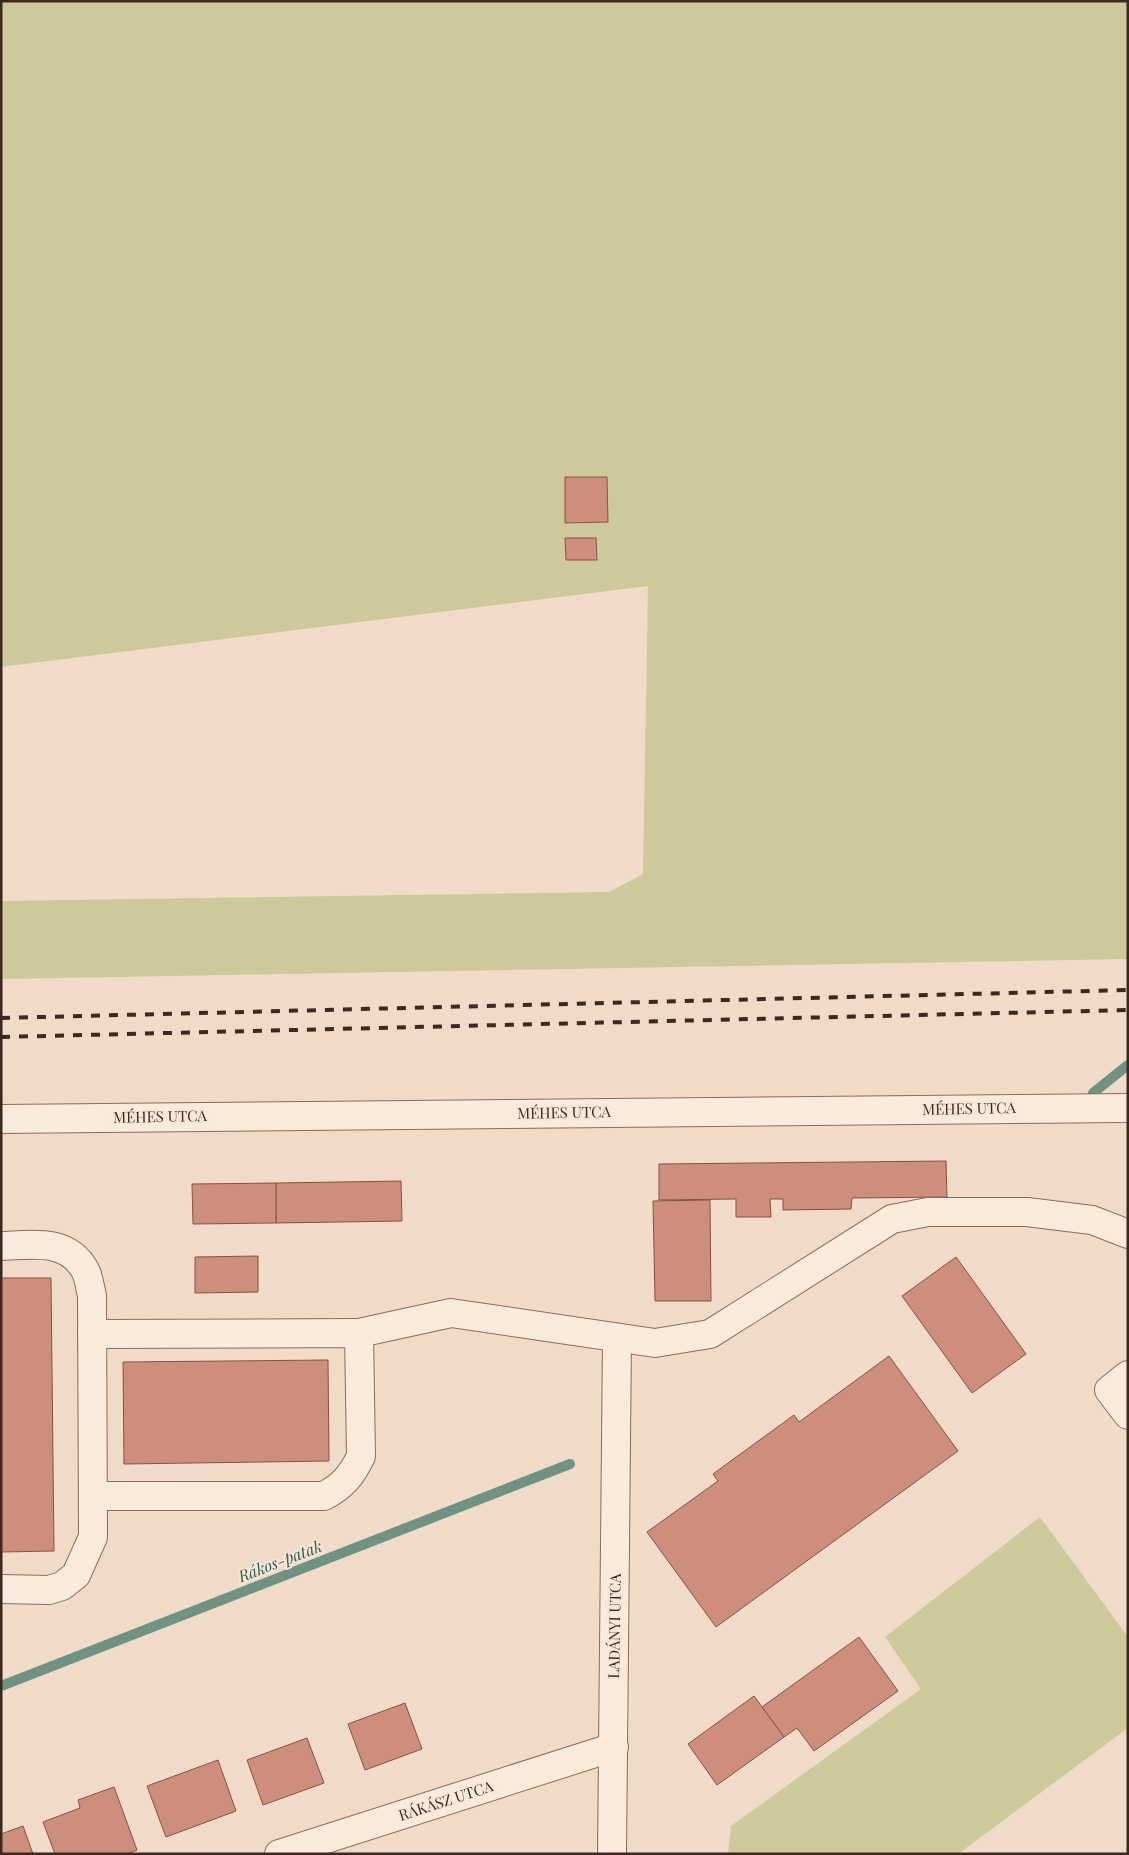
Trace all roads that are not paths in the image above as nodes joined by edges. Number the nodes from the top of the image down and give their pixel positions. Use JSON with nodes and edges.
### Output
{"nodes":[{"id":1,"x":1128,"y":1108,"type":"edge"},
{"id":2,"x":1,"y":1119,"type":"edge"},
{"id":3,"x":1128,"y":1234,"type":"edge"},
{"id":4,"x":1,"y":1246,"type":"edge"},
{"id":5,"x":359,"y":1333,"type":"junction"},
{"id":6,"x":92,"y":1334,"type":"junction"},
{"id":7,"x":617,"y":1338,"type":"junction"},
{"id":8,"x":1128,"y":1375,"type":"edge"},
{"id":9,"x":1128,"y":1416,"type":"edge"},
{"id":10,"x":93,"y":1496,"type":"junction"},
{"id":11,"x":1,"y":1589,"type":"edge"},
{"id":12,"x":614,"y":1748,"type":"junction"},
{"id":13,"x":279,"y":1854,"type":"edge"},
{"id":14,"x":612,"y":1854,"type":"edge"}],
"edges":[{"from":1,"to":2,"type":"street","name":"MÉHES UTCA"},
{"from":3,"to":7,"type":"street"},
{"from":4,"to":6,"type":"street"},
{"from":5,"to":6,"type":"street"},
{"from":5,"to":7,"type":"street"},
{"from":5,"to":10,"type":"street"},
{"from":6,"to":10,"type":"street"},
{"from":7,"to":12,"type":"street","name":"LADÁNYI UTCA"},
{"from":8,"to":9,"type":"street"},
{"from":10,"to":11,"type":"street"},
{"from":12,"to":13,"type":"street","name":"RÁKÁSZ UTCA"},
{"from":12,"to":14,"type":"street","name":"LADÁNYI UTCA"}]}
